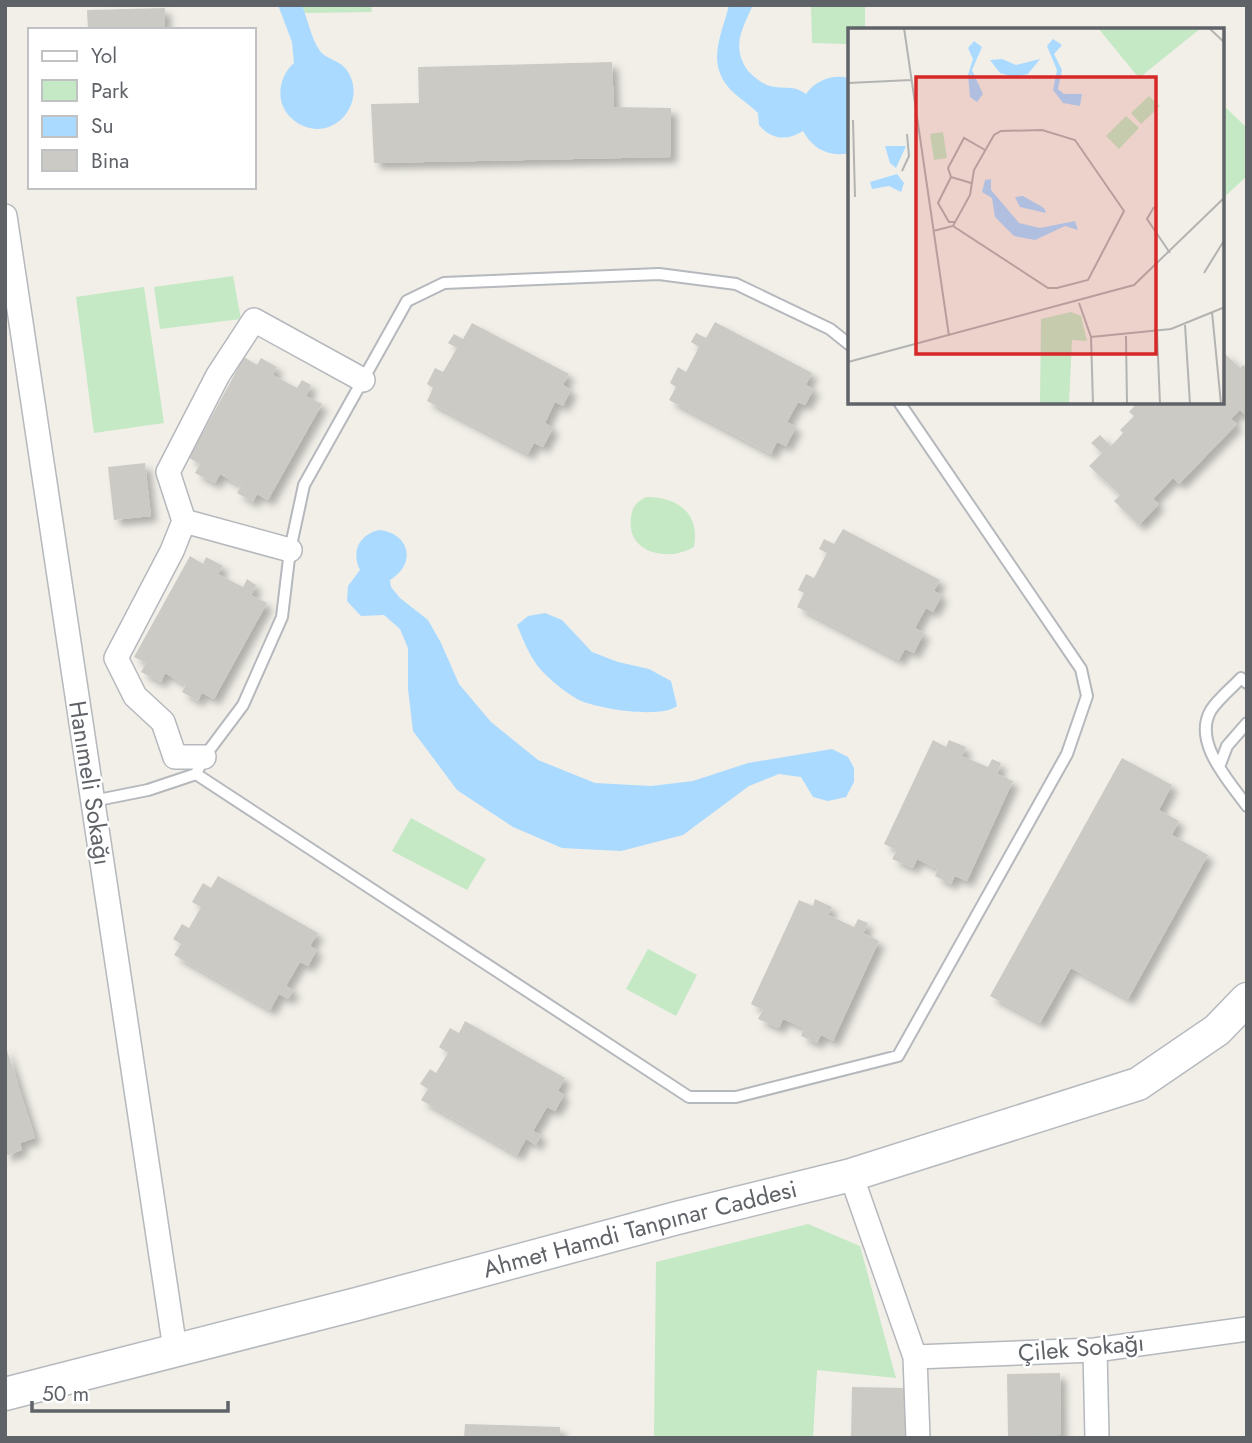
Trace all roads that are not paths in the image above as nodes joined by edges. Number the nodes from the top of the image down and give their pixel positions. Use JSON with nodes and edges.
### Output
{"nodes":[{"id":1,"x":5,"y":216,"type":"edge"},
{"id":2,"x":848,"y":344,"type":"edge"},
{"id":3,"x":363,"y":380,"type":"junction"},
{"id":4,"x":900,"y":404,"type":"edge"},
{"id":5,"x":184,"y":521,"type":"junction"},
{"id":6,"x":290,"y":550,"type":"junction"},
{"id":7,"x":1247,"y":683,"type":"edge"},
{"id":8,"x":1247,"y":723,"type":"edge"},
{"id":9,"x":200,"y":766,"type":"junction"},
{"id":10,"x":1219,"y":766,"type":"junction"},
{"id":11,"x":93,"y":801,"type":"junction"},
{"id":12,"x":1247,"y":806,"type":"edge"},
{"id":13,"x":1247,"y":999,"type":"edge"},
{"id":14,"x":851,"y":1175,"type":"junction"},
{"id":15,"x":1247,"y":1329,"type":"edge"},
{"id":16,"x":175,"y":1349,"type":"junction"},
{"id":17,"x":1095,"y":1350,"type":"junction"},
{"id":18,"x":915,"y":1357,"type":"junction"},
{"id":19,"x":5,"y":1394,"type":"edge"},
{"id":20,"x":918,"y":1438,"type":"edge"},
{"id":21,"x":1097,"y":1438,"type":"edge"}],
"edges":[{"from":1,"to":11,"type":"street","name":"Hanımeli Sokağı"},
{"from":2,"to":3,"type":"lane"},
{"from":3,"to":5,"type":"street"},
{"from":3,"to":6,"type":"lane"},
{"from":4,"to":9,"type":"lane"},
{"from":5,"to":6,"type":"street"},
{"from":5,"to":9,"type":"street"},
{"from":6,"to":9,"type":"lane"},
{"from":7,"to":10,"type":"lane"},
{"from":8,"to":10,"type":"lane"},
{"from":9,"to":11,"type":"lane"},
{"from":10,"to":12,"type":"lane"},
{"from":11,"to":16,"type":"street","name":"Hanımeli Sokağı"},
{"from":13,"to":14,"type":"street","name":"Ahmet Hamdi Tanpınar Caddesi"},
{"from":14,"to":16,"type":"street","name":"Ahmet Hamdi Tanpınar Caddesi"},
{"from":14,"to":18,"type":"street"},
{"from":15,"to":17,"type":"street","name":"Çilek Sokağı"},
{"from":16,"to":19,"type":"street","name":"Ahmet Hamdi Tanpınar Caddesi"},
{"from":17,"to":18,"type":"street","name":"Çilek Sokağı"},
{"from":17,"to":21,"type":"street"},
{"from":18,"to":20,"type":"street"}]}
